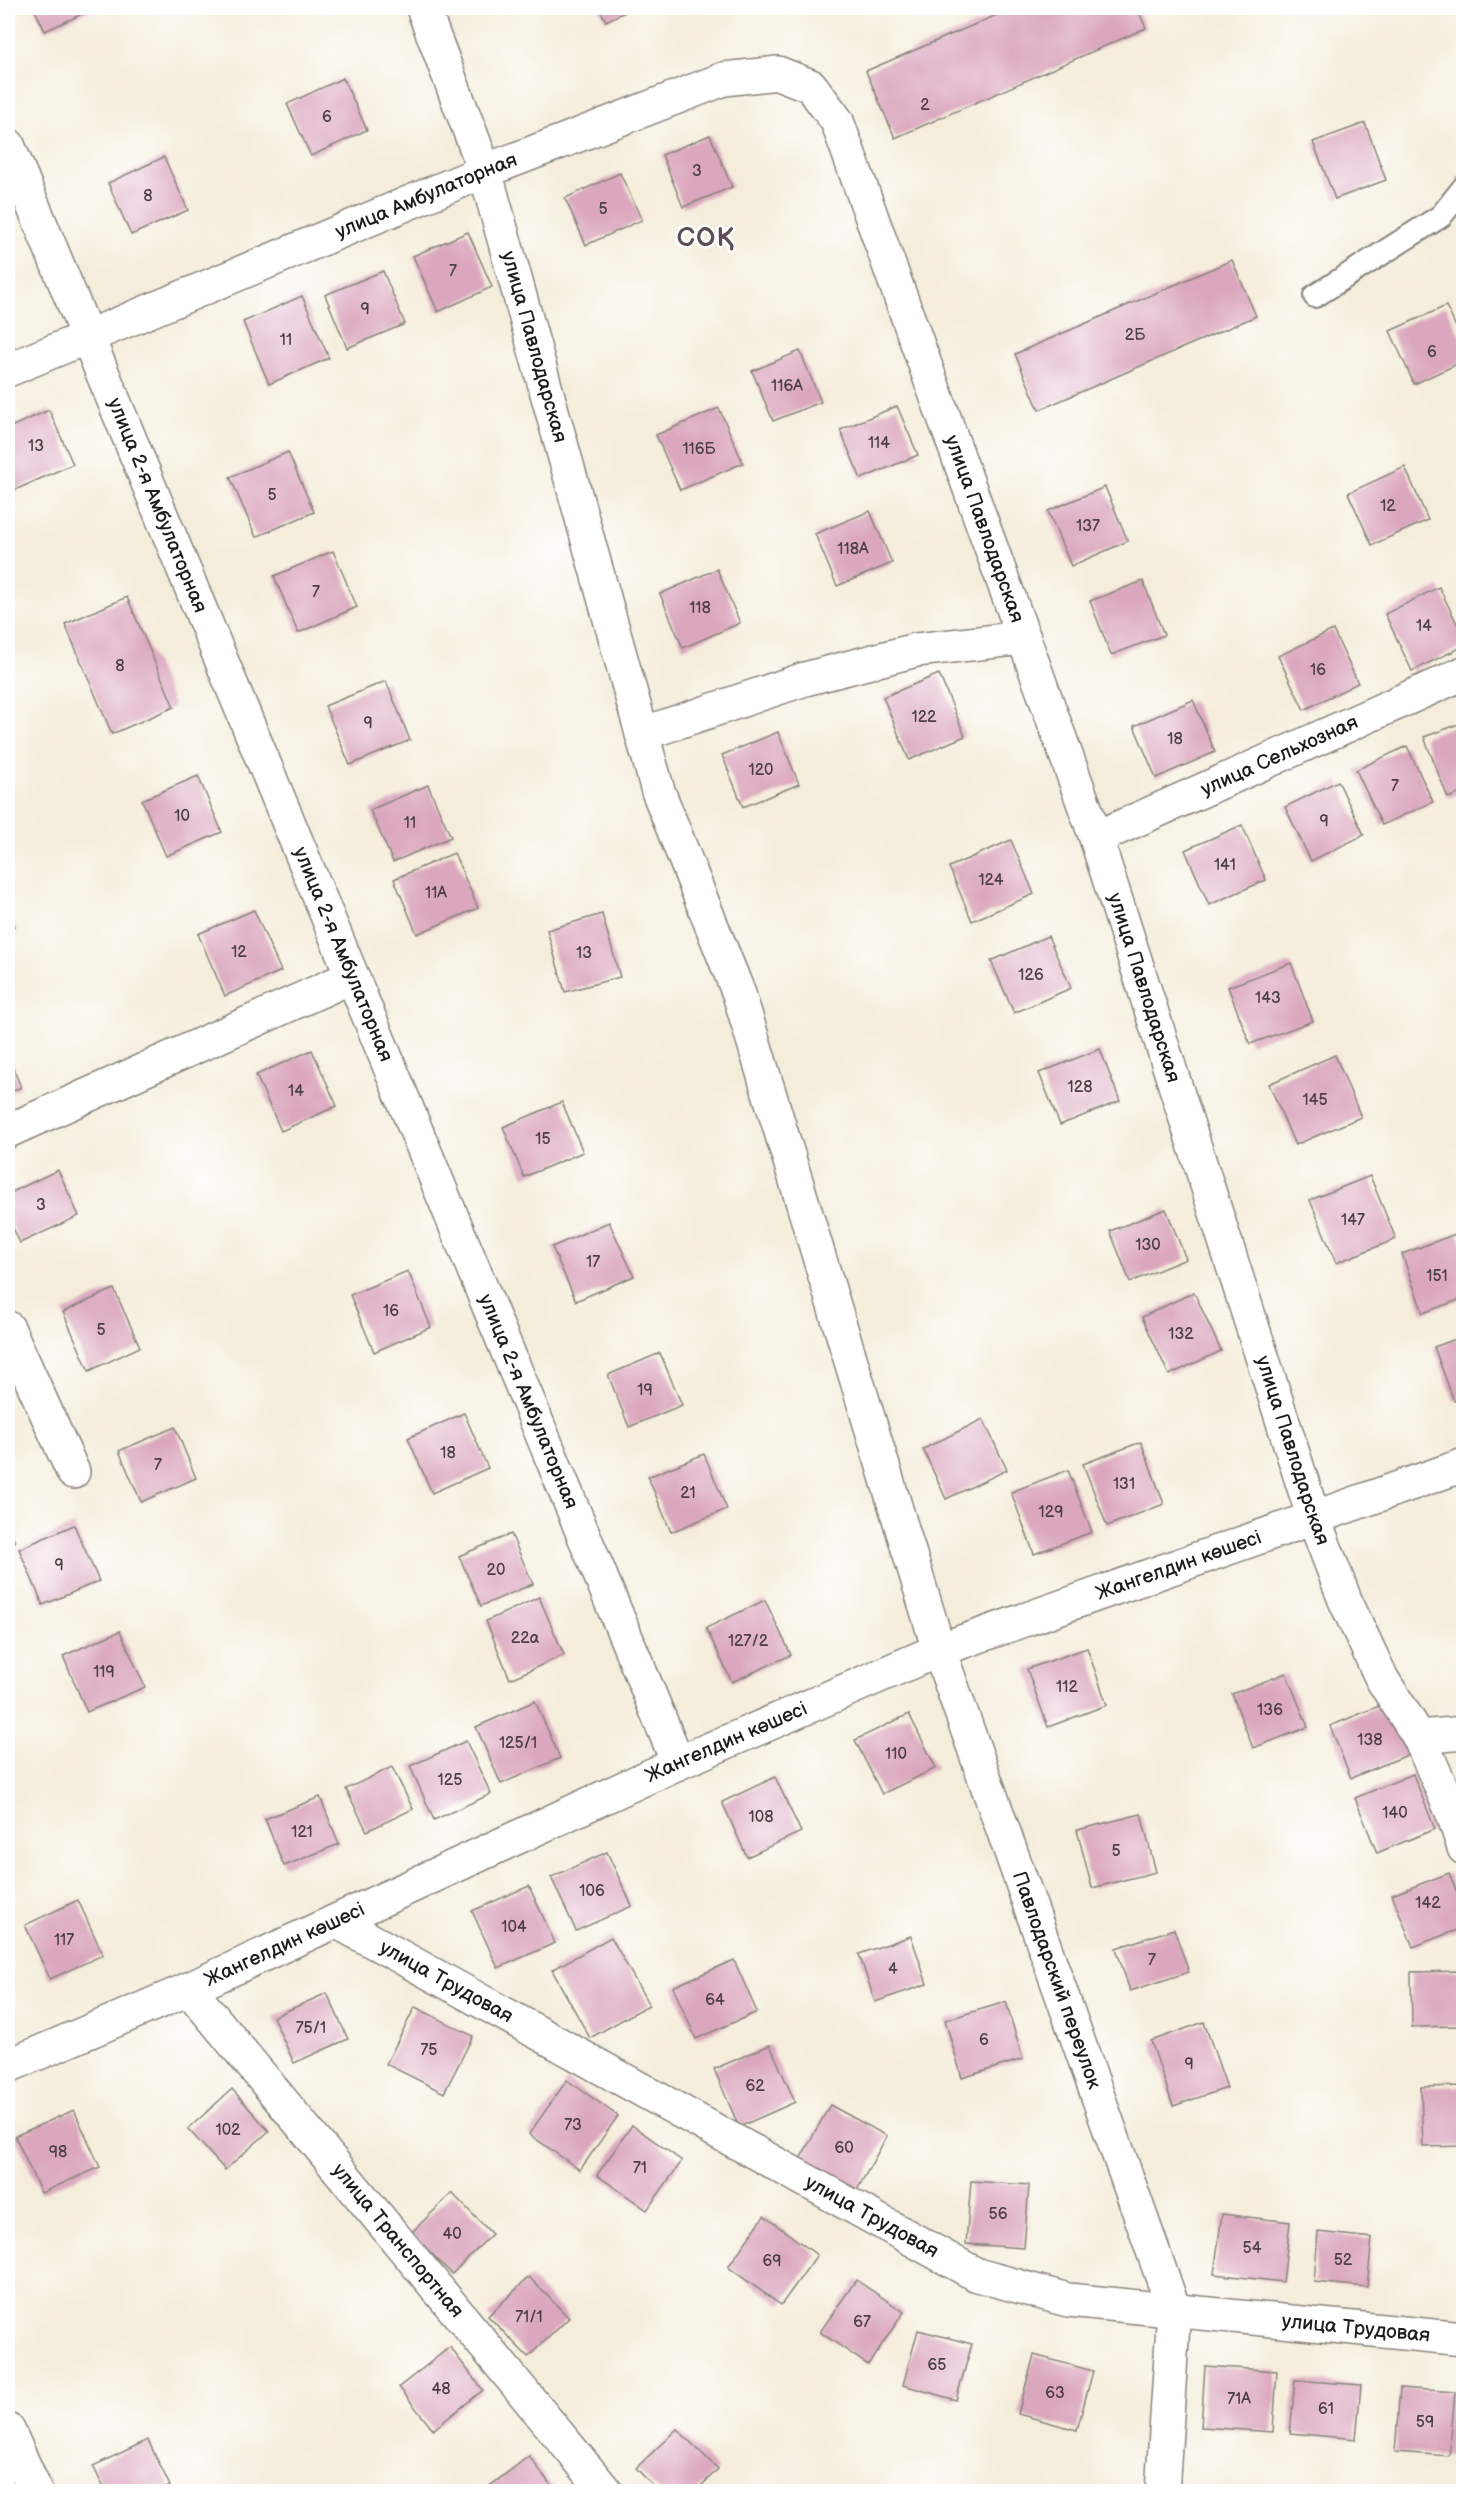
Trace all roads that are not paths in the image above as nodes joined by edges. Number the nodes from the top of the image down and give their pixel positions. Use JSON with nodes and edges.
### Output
{"nodes":[{"id":1,"x":423,"y":8,"type":"edge"},
{"id":2,"x":837,"y":121,"type":"joint"},
{"id":3,"x":8,"y":145,"type":"edge"},
{"id":4,"x":485,"y":171,"type":"junction"},
{"id":5,"x":1464,"y":187,"type":"edge"},
{"id":6,"x":1315,"y":296,"type":"dead end"},
{"id":7,"x":87,"y":337,"type":"junction"},
{"id":8,"x":8,"y":370,"type":"edge"},
{"id":9,"x":1024,"y":638,"type":"junction"},
{"id":10,"x":1464,"y":673,"type":"edge"},
{"id":11,"x":642,"y":734,"type":"junction"},
{"id":12,"x":1096,"y":838,"type":"junction"},
{"id":13,"x":351,"y":977,"type":"junction"},
{"id":14,"x":8,"y":1131,"type":"edge"},
{"id":15,"x":8,"y":1328,"type":"edge"},
{"id":16,"x":1464,"y":1465,"type":"edge"},
{"id":17,"x":73,"y":1472,"type":"dead end"},
{"id":18,"x":1314,"y":1519,"type":"junction"},
{"id":19,"x":939,"y":1650,"type":"junction"},
{"id":20,"x":1464,"y":1733,"type":"edge"},
{"id":21,"x":1419,"y":1737,"type":"junction"},
{"id":22,"x":678,"y":1762,"type":"junction"},
{"id":23,"x":1464,"y":1848,"type":"edge"},
{"id":24,"x":336,"y":1921,"type":"junction"},
{"id":25,"x":189,"y":1989,"type":"junction"},
{"id":26,"x":8,"y":2066,"type":"edge"},
{"id":27,"x":1174,"y":2310,"type":"junction"},
{"id":28,"x":1464,"y":2338,"type":"edge"},
{"id":29,"x":8,"y":2430,"type":"edge"},
{"id":30,"x":36,"y":2492,"type":"edge"},
{"id":31,"x":606,"y":2492,"type":"edge"},
{"id":32,"x":1162,"y":2492,"type":"edge"}],
"edges":[{"from":1,"to":4,"type":"street","name":"улица Павлодарская"},
{"from":2,"to":4,"type":"street","name":"улица Амбулаторная"},
{"from":2,"to":9,"type":"street","name":"улица Павлодарская"},
{"from":3,"to":7,"type":"street","name":"улица 2-я Амбулаторная"},
{"from":4,"to":7,"type":"street","name":"улица Амбулаторная"},
{"from":4,"to":11,"type":"street","name":"улица Павлодарская"},
{"from":5,"to":6,"type":"lane"},
{"from":7,"to":8,"type":"street","name":"улица Амбулаторная"},
{"from":7,"to":13,"type":"street","name":"улица 2-я Амбулаторная"},
{"from":9,"to":11,"type":"street"},
{"from":9,"to":12,"type":"street","name":"улица Павлодарская"},
{"from":10,"to":12,"type":"street","name":"улица Сельхозная"},
{"from":11,"to":19,"type":"street","name":"улица Павлодарская"},
{"from":12,"to":18,"type":"street","name":"улица Павлодарская"},
{"from":13,"to":14,"type":"street"},
{"from":13,"to":22,"type":"street","name":"улица 2-я Амбулаторная"},
{"from":15,"to":17,"type":"street"},
{"from":16,"to":18,"type":"street","name":"Жангелдин көшесі"},
{"from":18,"to":19,"type":"street","name":"Жангелдин көшесі"},
{"from":18,"to":21,"type":"street","name":"улица Павлодарская"},
{"from":19,"to":22,"type":"street","name":"Жангелдин көшесі"},
{"from":19,"to":27,"type":"street","name":"Павлодарский переулок"},
{"from":20,"to":21,"type":"street"},
{"from":21,"to":23,"type":"street","name":"улица Павлодарская"},
{"from":22,"to":24,"type":"street","name":"Жангелдин көшесі"},
{"from":24,"to":25,"type":"street","name":"Жангелдин көшесі"},
{"from":24,"to":27,"type":"street","name":"улица Трудовая"},
{"from":25,"to":26,"type":"street","name":"Жангелдин көшесі"},
{"from":25,"to":31,"type":"street","name":"улица Транспортная"},
{"from":27,"to":28,"type":"street","name":"улица Трудовая"},
{"from":27,"to":32,"type":"street"},
{"from":29,"to":30,"type":"street"}]}
